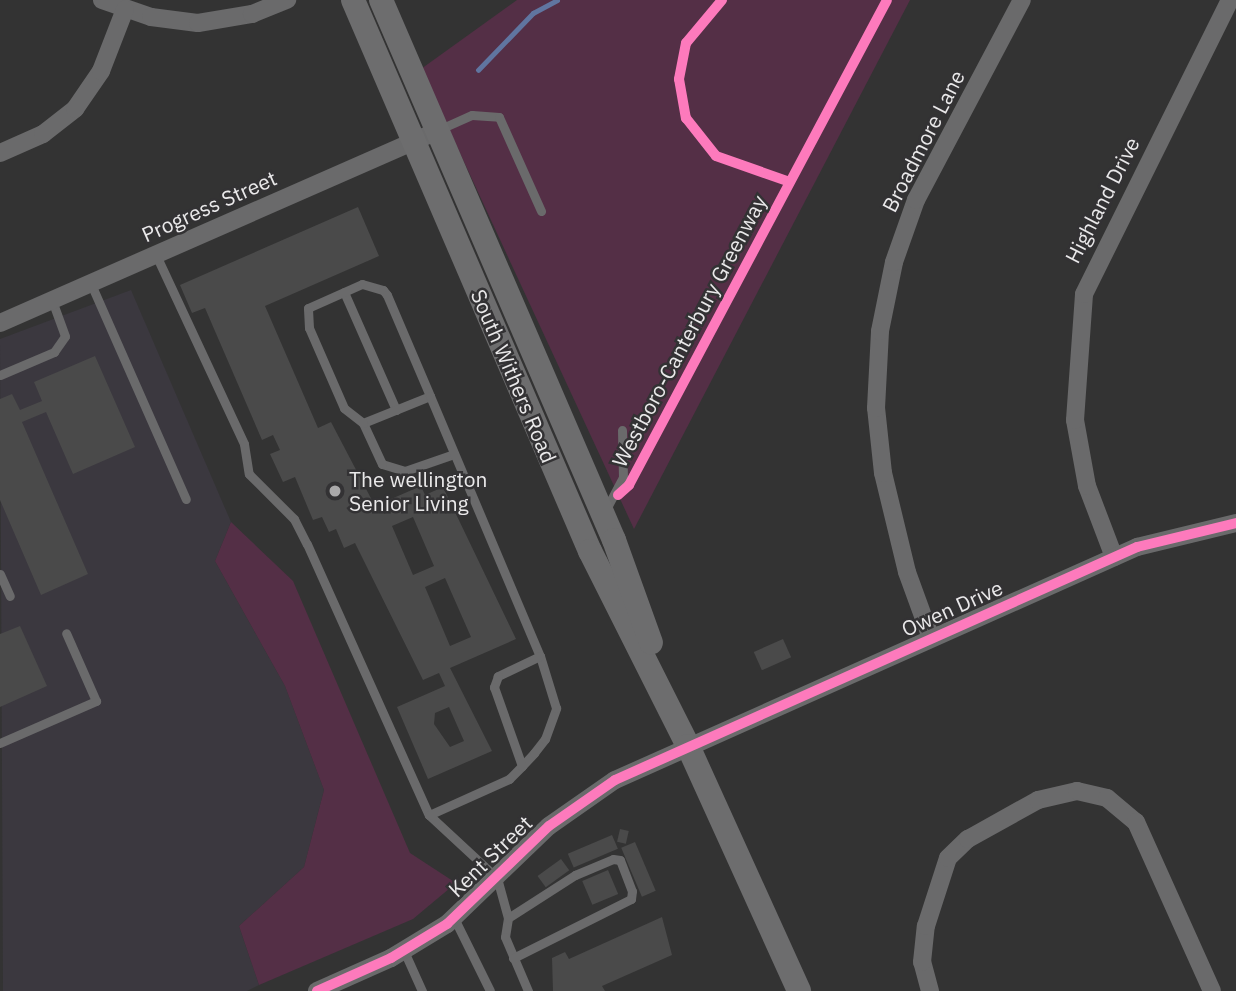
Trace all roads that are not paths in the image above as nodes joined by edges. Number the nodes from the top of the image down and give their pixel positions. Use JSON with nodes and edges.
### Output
{"nodes":[{"id":1,"x":102,"y":0,"type":"edge"},
{"id":2,"x":286,"y":0,"type":"edge"},
{"id":3,"x":352,"y":0,"type":"edge"},
{"id":4,"x":381,"y":0,"type":"edge"},
{"id":5,"x":1022,"y":0,"type":"edge"},
{"id":6,"x":1230,"y":0,"type":"edge"},
{"id":7,"x":125,"y":9,"type":"junction"},
{"id":8,"x":437,"y":131,"type":"junction"},
{"id":9,"x":413,"y":141,"type":"junction"},
{"id":10,"x":0,"y":153,"type":"edge"},
{"id":11,"x":541,"y":211,"type":"dead end"},
{"id":12,"x":156,"y":255,"type":"junction"},
{"id":13,"x":91,"y":284,"type":"junction"},
{"id":14,"x":344,"y":292,"type":"junction"},
{"id":15,"x":51,"y":301,"type":"junction"},
{"id":16,"x":0,"y":323,"type":"edge"},
{"id":17,"x":0,"y":375,"type":"edge"},
{"id":18,"x":430,"y":396,"type":"junction"},
{"id":19,"x":396,"y":410,"type":"junction"},
{"id":20,"x":363,"y":423,"type":"junction"},
{"id":21,"x":622,"y":430,"type":"dead end"},
{"id":22,"x":454,"y":454,"type":"junction"},
{"id":23,"x":186,"y":499,"type":"dead end"},
{"id":24,"x":603,"y":514,"type":"junction"},
{"id":25,"x":1236,"y":523,"type":"edge"},
{"id":26,"x":1114,"y":556,"type":"junction"},
{"id":27,"x":0,"y":574,"type":"edge"},
{"id":28,"x":10,"y":596,"type":"dead end"},
{"id":29,"x":66,"y":633,"type":"dead end"},
{"id":30,"x":931,"y":638,"type":"junction"},
{"id":31,"x":540,"y":656,"type":"junction"},
{"id":32,"x":0,"y":743,"type":"edge"},
{"id":33,"x":688,"y":746,"type":"junction"},
{"id":34,"x":522,"y":766,"type":"junction"},
{"id":35,"x":429,"y":815,"type":"junction"},
{"id":36,"x":497,"y":878,"type":"junction"},
{"id":37,"x":454,"y":918,"type":"junction"},
{"id":38,"x":508,"y":918,"type":"junction"},
{"id":39,"x":404,"y":951,"type":"junction"},
{"id":40,"x":513,"y":958,"type":"junction"},
{"id":41,"x":317,"y":991,"type":"edge"},
{"id":42,"x":422,"y":991,"type":"edge"},
{"id":43,"x":490,"y":991,"type":"edge"},
{"id":44,"x":528,"y":991,"type":"edge"},
{"id":45,"x":799,"y":991,"type":"edge"},
{"id":46,"x":930,"y":991,"type":"edge"},
{"id":47,"x":1212,"y":991,"type":"edge"}],
"edges":[{"from":1,"to":7,"type":"street"},
{"from":2,"to":7,"type":"street"},
{"from":3,"to":9,"type":"main road","name":"South Withers Road"},
{"from":4,"to":8,"type":"main road","name":"South Withers Road"},
{"from":5,"to":30,"type":"street","name":"Broadmore Lane"},
{"from":6,"to":26,"type":"street","name":"Highland Drive"},
{"from":7,"to":10,"type":"street"},
{"from":8,"to":9,"type":"street","name":"Progress Street"},
{"from":8,"to":11,"type":"lane"},
{"from":8,"to":24,"type":"main road","name":"South Withers Road"},
{"from":9,"to":12,"type":"street","name":"Progress Street"},
{"from":9,"to":33,"type":"main road","name":"South Withers Road"},
{"from":12,"to":13,"type":"street","name":"Progress Street"},
{"from":12,"to":35,"type":"lane"},
{"from":13,"to":15,"type":"street","name":"Progress Street"},
{"from":13,"to":23,"type":"lane"},
{"from":14,"to":18,"type":"lane"},
{"from":14,"to":19,"type":"lane"},
{"from":14,"to":20,"type":"lane"},
{"from":15,"to":16,"type":"street","name":"Progress Street"},
{"from":15,"to":17,"type":"lane"},
{"from":18,"to":19,"type":"lane"},
{"from":18,"to":22,"type":"lane"},
{"from":19,"to":20,"type":"lane"},
{"from":20,"to":22,"type":"lane"},
{"from":21,"to":24,"type":"lane"},
{"from":22,"to":31,"type":"lane"},
{"from":24,"to":33,"type":"main road","name":"South Withers Road"},
{"from":25,"to":26,"type":"street","name":"Owen Drive"},
{"from":26,"to":30,"type":"street","name":"Owen Drive"},
{"from":27,"to":28,"type":"lane"},
{"from":29,"to":32,"type":"lane"},
{"from":30,"to":33,"type":"street","name":"Owen Drive"},
{"from":31,"to":34,"type":"lane"},
{"from":31,"to":34,"type":"lane"},
{"from":33,"to":36,"type":"street","name":"Kent Street"},
{"from":33,"to":45,"type":"main road","name":"South Withers Road"},
{"from":34,"to":35,"type":"lane"},
{"from":35,"to":36,"type":"lane"},
{"from":36,"to":37,"type":"street","name":"Kent Street"},
{"from":36,"to":38,"type":"lane"},
{"from":37,"to":39,"type":"street","name":"Kent Street"},
{"from":37,"to":43,"type":"lane"},
{"from":38,"to":40,"type":"lane"},
{"from":38,"to":40,"type":"lane"},
{"from":39,"to":41,"type":"street","name":"Kent Street"},
{"from":39,"to":42,"type":"lane"},
{"from":40,"to":44,"type":"lane"},
{"from":46,"to":47,"type":"street"}]}
